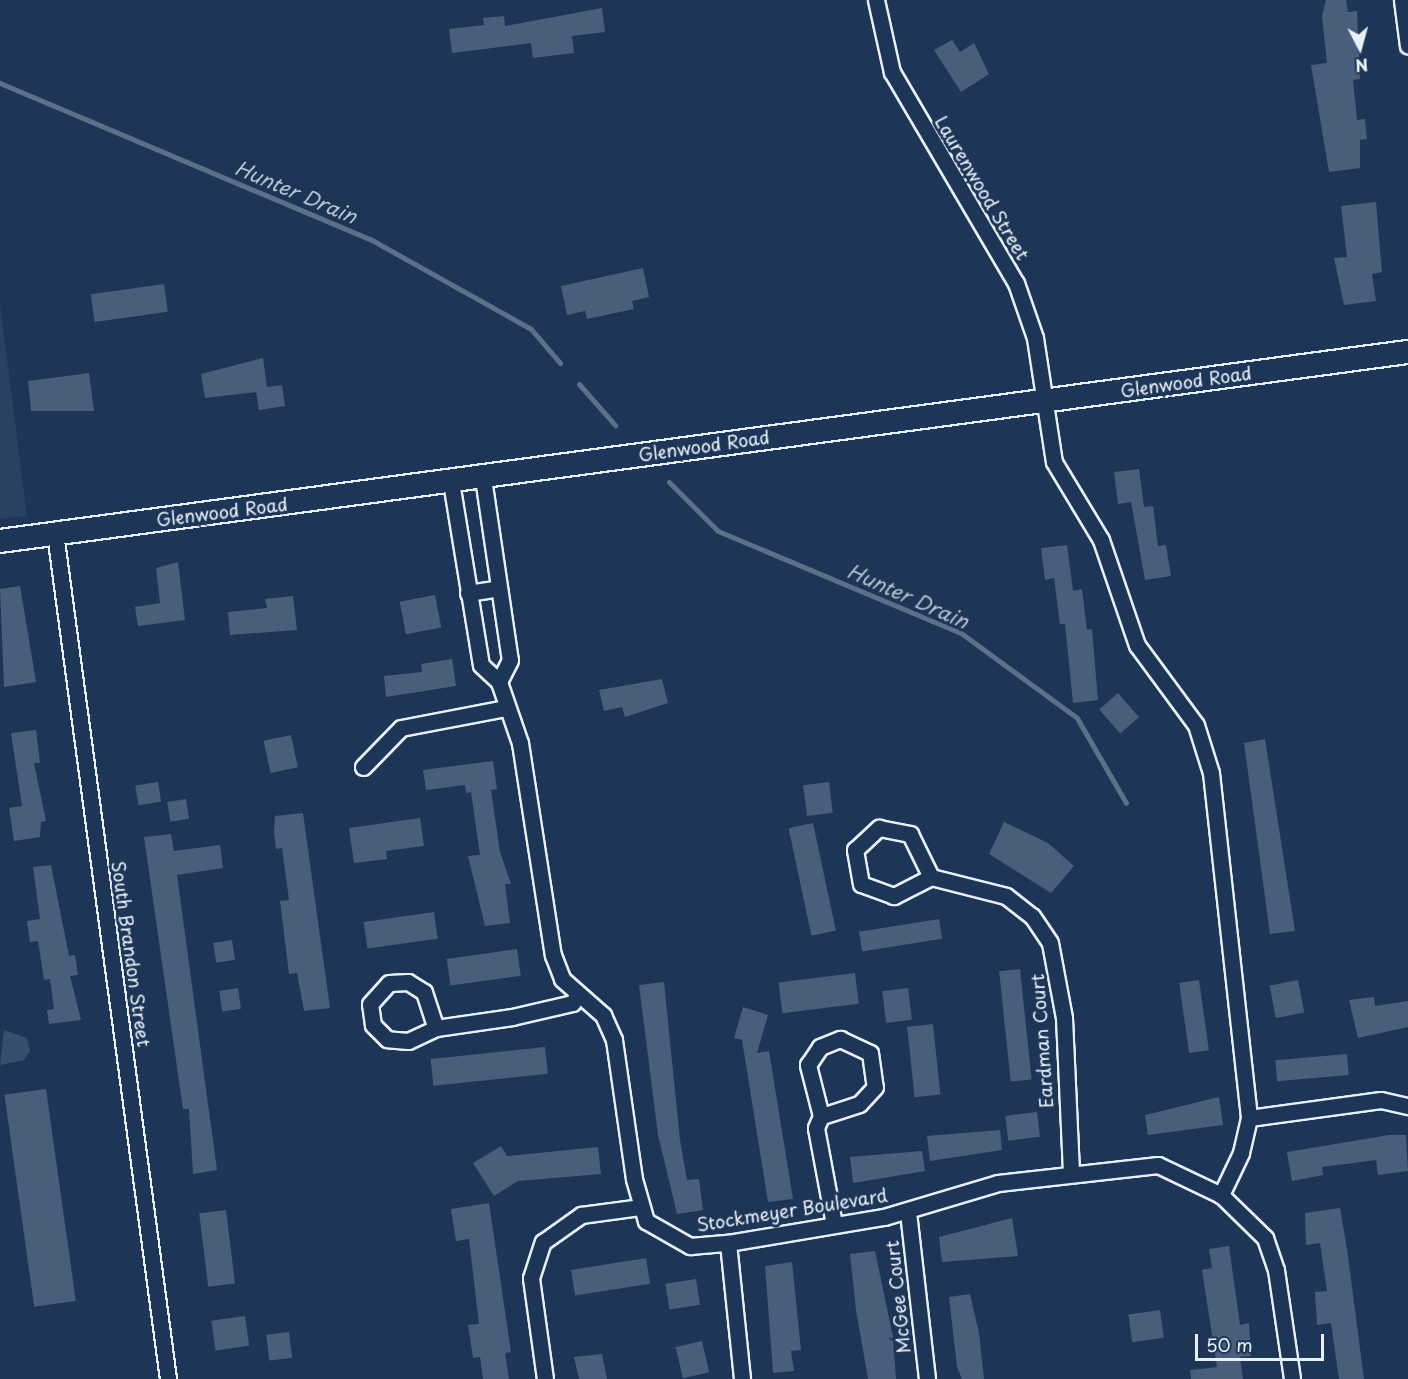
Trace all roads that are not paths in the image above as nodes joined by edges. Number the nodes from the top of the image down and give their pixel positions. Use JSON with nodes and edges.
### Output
{"nodes":[{"id":1,"x":876,"y":0,"type":"edge"},
{"id":2,"x":1402,"y":0,"type":"edge"},
{"id":3,"x":1408,"y":46,"type":"edge"},
{"id":4,"x":1408,"y":352,"type":"edge"},
{"id":5,"x":1044,"y":401,"type":"junction"},
{"id":6,"x":483,"y":478,"type":"junction"},
{"id":7,"x":451,"y":482,"type":"junction"},
{"id":8,"x":55,"y":534,"type":"junction"},
{"id":9,"x":0,"y":541,"type":"edge"},
{"id":10,"x":498,"y":588,"type":"junction"},
{"id":11,"x":468,"y":593,"type":"junction"},
{"id":12,"x":499,"y":682,"type":"junction"},
{"id":13,"x":506,"y":708,"type":"junction"},
{"id":14,"x":363,"y":767,"type":"dead end"},
{"id":15,"x":931,"y":877,"type":"junction"},
{"id":16,"x":579,"y":995,"type":"junction"},
{"id":17,"x":436,"y":1028,"type":"junction"},
{"id":18,"x":1408,"y":1106,"type":"edge"},
{"id":19,"x":821,"y":1116,"type":"junction"},
{"id":20,"x":1250,"y":1118,"type":"junction"},
{"id":21,"x":1071,"y":1172,"type":"junction"},
{"id":22,"x":1221,"y":1195,"type":"junction"},
{"id":23,"x":641,"y":1208,"type":"junction"},
{"id":24,"x":908,"y":1212,"type":"junction"},
{"id":25,"x":834,"y":1224,"type":"junction"},
{"id":26,"x":728,"y":1243,"type":"junction"},
{"id":27,"x":168,"y":1379,"type":"edge"},
{"id":28,"x":545,"y":1379,"type":"edge"},
{"id":29,"x":742,"y":1379,"type":"edge"},
{"id":30,"x":927,"y":1379,"type":"edge"},
{"id":31,"x":1293,"y":1379,"type":"edge"}],
"edges":[{"from":1,"to":5,"type":"street","name":"Laurenwood Street"},
{"from":2,"to":3,"type":"street"},
{"from":4,"to":5,"type":"street","name":"Glenwood Road"},
{"from":5,"to":6,"type":"street","name":"Glenwood Road"},
{"from":5,"to":20,"type":"street","name":"Laurenwood Street"},
{"from":6,"to":7,"type":"street","name":"Glenwood Road"},
{"from":6,"to":10,"type":"street"},
{"from":7,"to":8,"type":"street","name":"Glenwood Road"},
{"from":7,"to":11,"type":"street"},
{"from":8,"to":9,"type":"street","name":"Glenwood Road"},
{"from":8,"to":27,"type":"street","name":"South Brandon Street"},
{"from":10,"to":11,"type":"street"},
{"from":10,"to":12,"type":"street"},
{"from":11,"to":12,"type":"street"},
{"from":12,"to":13,"type":"street"},
{"from":13,"to":14,"type":"street"},
{"from":13,"to":16,"type":"street"},
{"from":15,"to":15,"type":"street"},
{"from":15,"to":21,"type":"street","name":"Eardman Court"},
{"from":16,"to":17,"type":"street"},
{"from":16,"to":23,"type":"street"},
{"from":17,"to":17,"type":"street"},
{"from":18,"to":20,"type":"street"},
{"from":19,"to":19,"type":"street"},
{"from":19,"to":25,"type":"street"},
{"from":20,"to":22,"type":"street"},
{"from":21,"to":22,"type":"street","name":"Stockmeyer Boulevard"},
{"from":21,"to":24,"type":"street","name":"Stockmeyer Boulevard"},
{"from":22,"to":31,"type":"street","name":"Stockmeyer Boulevard"},
{"from":23,"to":26,"type":"street","name":"Stockmeyer Boulevard"},
{"from":23,"to":28,"type":"street"},
{"from":24,"to":25,"type":"street","name":"Stockmeyer Boulevard"},
{"from":24,"to":30,"type":"street","name":"McGee Court"},
{"from":25,"to":26,"type":"street","name":"Stockmeyer Boulevard"},
{"from":26,"to":29,"type":"street"}]}
